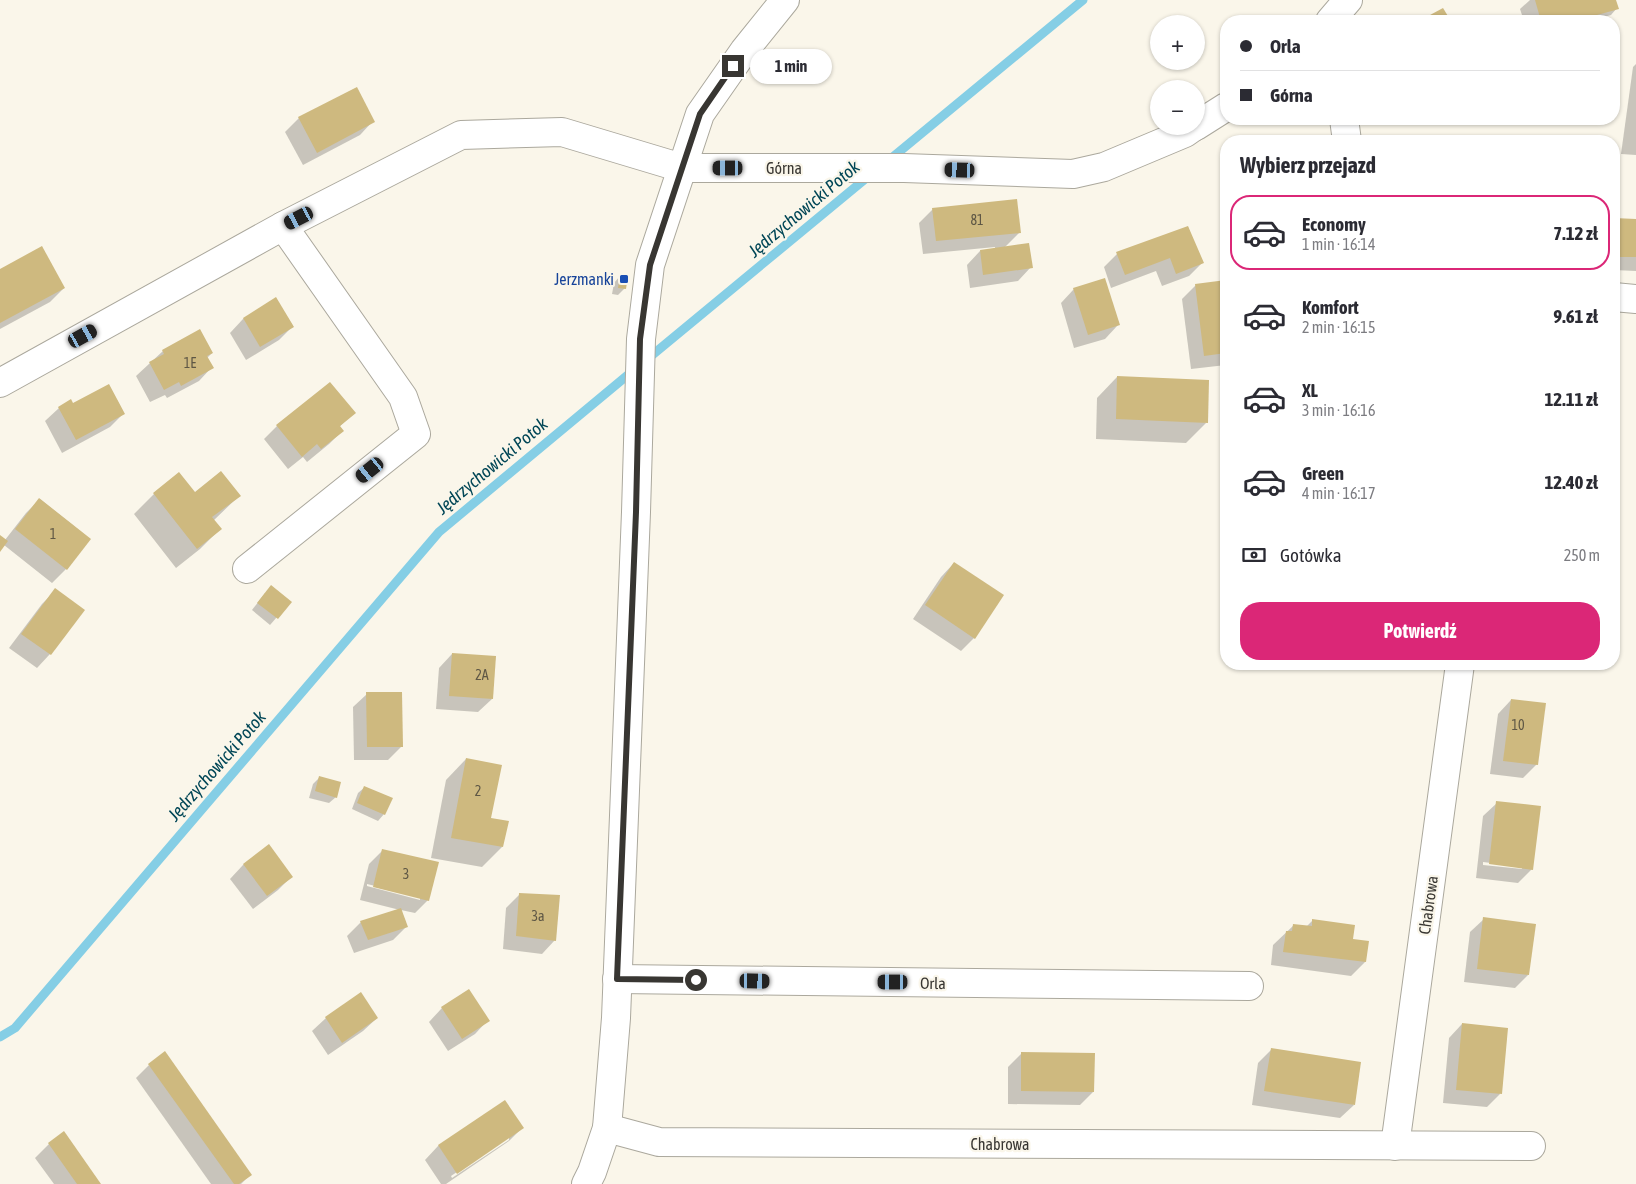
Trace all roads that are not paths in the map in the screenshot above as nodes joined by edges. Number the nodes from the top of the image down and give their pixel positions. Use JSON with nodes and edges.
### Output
{"nodes":[{"id":1,"x":785,"y":0,"type":"edge"},
{"id":2,"x":1348,"y":0,"type":"edge"},
{"id":3,"x":1335,"y":15,"type":"edge"},
{"id":4,"x":1220,"y":111,"type":"edge"},
{"id":5,"x":1205,"y":120,"type":"edge"},
{"id":6,"x":1180,"y":135,"type":"edge"},
{"id":7,"x":682,"y":168,"type":"junction"},
{"id":8,"x":282,"y":226,"type":"junction"},
{"id":9,"x":1620,"y":298,"type":"edge"},
{"id":10,"x":1636,"y":299,"type":"edge"},
{"id":11,"x":0,"y":382,"type":"edge"},
{"id":12,"x":247,"y":569,"type":"dead end"},
{"id":13,"x":1459,"y":670,"type":"edge"},
{"id":14,"x":617,"y":979,"type":"junction"},
{"id":15,"x":1249,"y":986,"type":"dead end"},
{"id":16,"x":607,"y":1128,"type":"junction"},
{"id":17,"x":1395,"y":1146,"type":"junction"},
{"id":18,"x":1531,"y":1146,"type":"dead end"},
{"id":19,"x":586,"y":1184,"type":"edge"}],
"edges":[{"from":1,"to":7,"type":"street"},
{"from":2,"to":3,"type":"street"},
{"from":4,"to":5,"type":"street","name":"Górna"},
{"from":6,"to":7,"type":"street","name":"Górna"},
{"from":7,"to":8,"type":"street","name":"Górna"},
{"from":7,"to":14,"type":"street"},
{"from":8,"to":11,"type":"street","name":"Górna"},
{"from":8,"to":12,"type":"street"},
{"from":9,"to":10,"type":"street"},
{"from":13,"to":17,"type":"street","name":"Chabrowa"},
{"from":14,"to":15,"type":"street","name":"Orla"},
{"from":14,"to":16,"type":"street"},
{"from":16,"to":17,"type":"street","name":"Chabrowa"},
{"from":16,"to":19,"type":"street"},
{"from":17,"to":18,"type":"street","name":"Chabrowa"}]}
